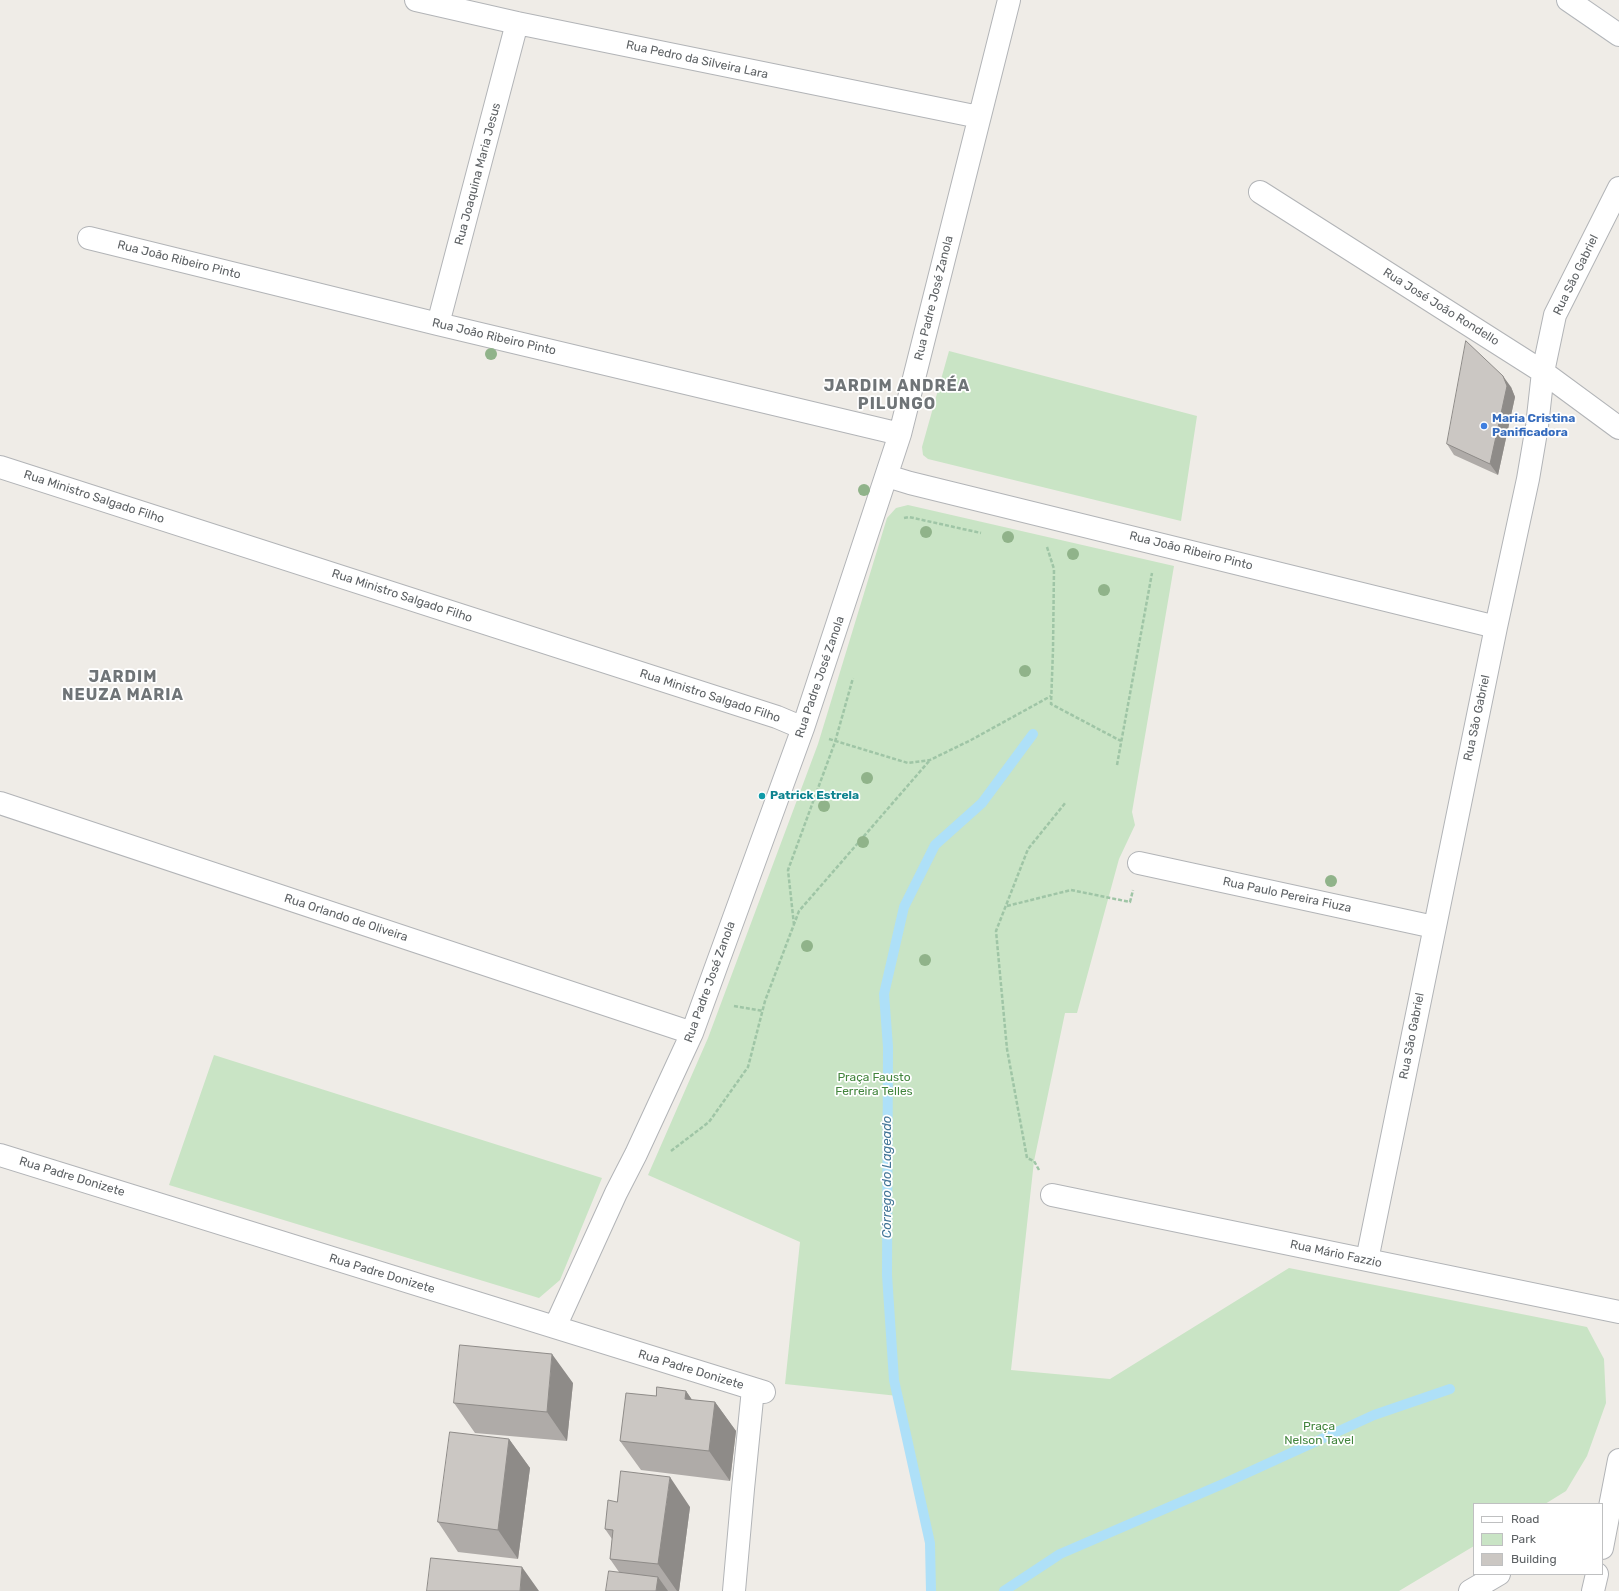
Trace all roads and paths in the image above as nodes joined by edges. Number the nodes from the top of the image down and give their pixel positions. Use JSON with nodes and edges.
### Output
{"nodes":[{"id":1,"x":416,"y":0,"type":"edge"},
{"id":2,"x":1009,"y":0,"type":"edge"},
{"id":3,"x":1568,"y":0,"type":"edge"},
{"id":4,"x":517,"y":23,"type":"junction"},
{"id":5,"x":1619,"y":35,"type":"edge"},
{"id":6,"x":979,"y":117,"type":"junction"},
{"id":7,"x":1619,"y":188,"type":"edge"},
{"id":8,"x":1260,"y":192,"type":"dead end"},
{"id":9,"x":89,"y":238,"type":"dead end"},
{"id":10,"x":438,"y":324,"type":"junction"},
{"id":11,"x":1543,"y":372,"type":"junction"},
{"id":12,"x":1619,"y":428,"type":"edge"},
{"id":13,"x":900,"y":434,"type":"junction"},
{"id":14,"x":0,"y":467,"type":"edge"},
{"id":15,"x":887,"y":476,"type":"junction"},
{"id":16,"x":899,"y":519,"type":"dead end"},
{"id":17,"x":986,"y":534,"type":"dead end"},
{"id":18,"x":1040,"y":546,"type":"dead end"},
{"id":19,"x":1047,"y":547,"type":"junction"},
{"id":20,"x":1055,"y":549,"type":"dead end"},
{"id":21,"x":1152,"y":572,"type":"dead end"},
{"id":22,"x":1496,"y":627,"type":"junction"},
{"id":23,"x":854,"y":673,"type":"dead end"},
{"id":24,"x":1051,"y":696,"type":"junction"},
{"id":25,"x":803,"y":728,"type":"junction"},
{"id":26,"x":835,"y":742,"type":"junction"},
{"id":27,"x":1121,"y":742,"type":"junction"},
{"id":28,"x":930,"y":760,"type":"junction"},
{"id":29,"x":1116,"y":765,"type":"dead end"},
{"id":30,"x":1066,"y":802,"type":"dead end"},
{"id":31,"x":0,"y":803,"type":"edge"},
{"id":32,"x":1139,"y":863,"type":"dead end"},
{"id":33,"x":1130,"y":902,"type":"dead end"},
{"id":34,"x":1006,"y":906,"type":"junction"},
{"id":35,"x":794,"y":925,"type":"junction"},
{"id":36,"x":1434,"y":927,"type":"junction"},
{"id":37,"x":692,"y":1033,"type":"junction"},
{"id":38,"x":709,"y":1122,"type":"dead end"},
{"id":39,"x":0,"y":1155,"type":"edge"},
{"id":40,"x":1052,"y":1195,"type":"joint"},
{"id":41,"x":1367,"y":1260,"type":"junction"},
{"id":42,"x":1619,"y":1312,"type":"edge"},
{"id":43,"x":555,"y":1327,"type":"junction"},
{"id":44,"x":1619,"y":1460,"type":"edge"},
{"id":45,"x":1606,"y":1512,"type":"edge"},
{"id":46,"x":1603,"y":1539,"type":"edge"},
{"id":47,"x":1497,"y":1575,"type":"edge"},
{"id":48,"x":1597,"y":1575,"type":"edge"},
{"id":49,"x":734,"y":1591,"type":"edge"},
{"id":50,"x":1470,"y":1591,"type":"edge"},
{"id":51,"x":1593,"y":1591,"type":"edge"}],
"edges":[{"from":1,"to":4,"type":"street","name":"Rua Pedro da Silveira Lara"},
{"from":2,"to":6,"type":"street","name":"Rua Padre José Zanola"},
{"from":3,"to":5,"type":"street"},
{"from":4,"to":6,"type":"street","name":"Rua Pedro da Silveira Lara"},
{"from":4,"to":10,"type":"street","name":"Rua Joaquina Maria Jesus"},
{"from":6,"to":13,"type":"street","name":"Rua Padre José Zanola"},
{"from":7,"to":11,"type":"street","name":"Rua São Gabriel"},
{"from":8,"to":11,"type":"street","name":"Rua José João Rondello"},
{"from":9,"to":10,"type":"street","name":"Rua João Ribeiro Pinto"},
{"from":10,"to":13,"type":"street","name":"Rua João Ribeiro Pinto"},
{"from":11,"to":12,"type":"street","name":"Rua José João Rondello"},
{"from":11,"to":22,"type":"street","name":"Rua São Gabriel"},
{"from":13,"to":15,"type":"street","name":"Rua Padre José Zanola"},
{"from":14,"to":25,"type":"street","name":"Rua Ministro Salgado Filho"},
{"from":15,"to":22,"type":"street","name":"Rua João Ribeiro Pinto"},
{"from":15,"to":25,"type":"street","name":"Rua Padre José Zanola"},
{"from":16,"to":17,"type":"path"},
{"from":18,"to":19,"type":"path"},
{"from":19,"to":20,"type":"path"},
{"from":19,"to":24,"type":"path"},
{"from":21,"to":27,"type":"path"},
{"from":22,"to":36,"type":"street","name":"Rua São Gabriel"},
{"from":23,"to":26,"type":"path"},
{"from":24,"to":27,"type":"path"},
{"from":24,"to":28,"type":"path"},
{"from":25,"to":37,"type":"street","name":"Rua Padre José Zanola"},
{"from":26,"to":28,"type":"path"},
{"from":26,"to":35,"type":"path"},
{"from":27,"to":29,"type":"path"},
{"from":28,"to":35,"type":"path"},
{"from":30,"to":34,"type":"path"},
{"from":31,"to":37,"type":"street","name":"Rua Orlando de Oliveira"},
{"from":32,"to":36,"type":"street","name":"Rua Paulo Pereira Fiuza"},
{"from":33,"to":34,"type":"path"},
{"from":34,"to":40,"type":"path"},
{"from":35,"to":38,"type":"path"},
{"from":36,"to":41,"type":"street","name":"Rua São Gabriel"},
{"from":37,"to":43,"type":"street","name":"Rua Padre José Zanola"},
{"from":39,"to":43,"type":"street","name":"Rua Padre Donizete"},
{"from":40,"to":41,"type":"street","name":"Rua Mário Fazzio"},
{"from":41,"to":42,"type":"street","name":"Rua Mário Fazzio"},
{"from":43,"to":49,"type":"street","name":"Rua Padre Donizete"},
{"from":44,"to":45,"type":"street"},
{"from":45,"to":46,"type":"street"},
{"from":47,"to":50,"type":"street"},
{"from":48,"to":51,"type":"street"}]}
